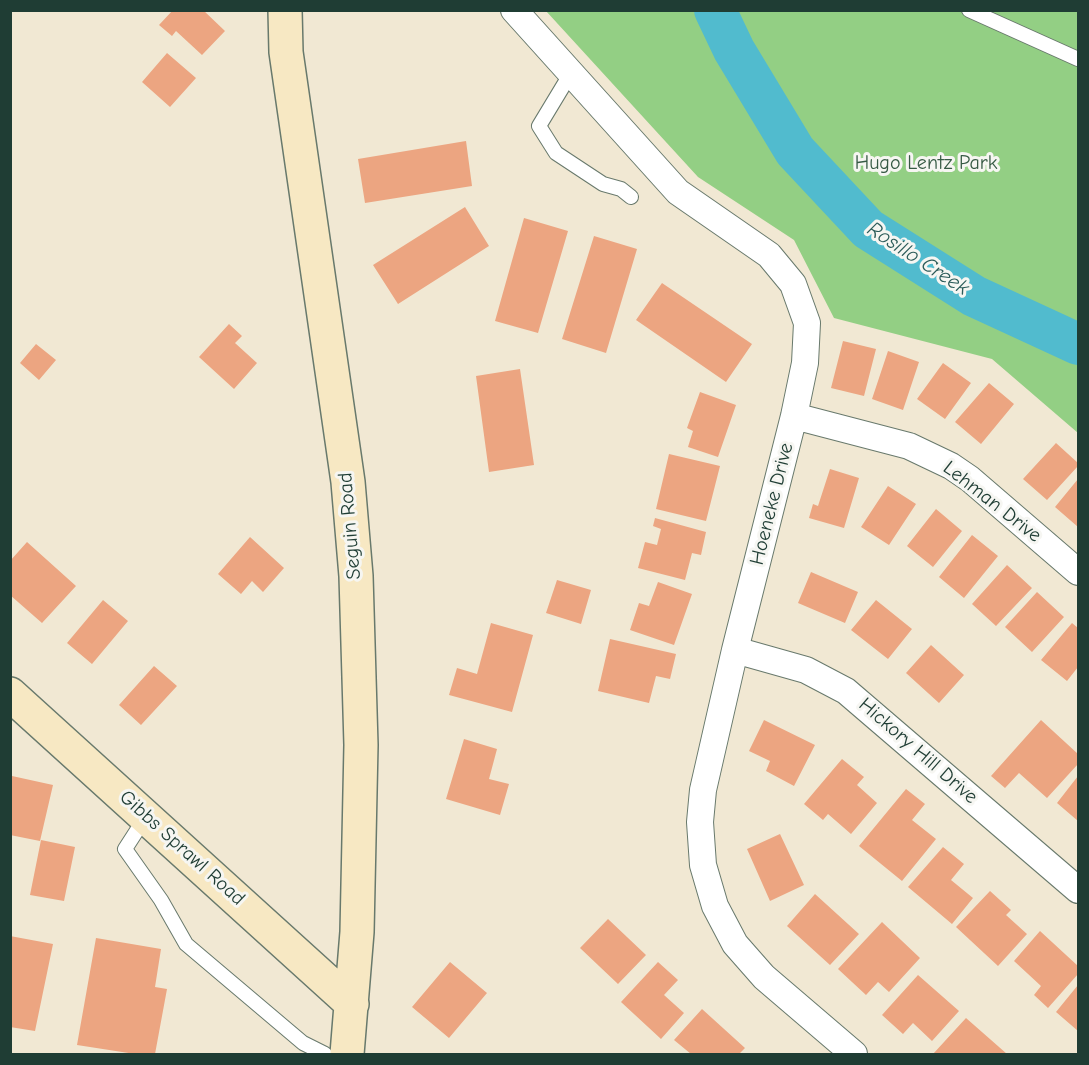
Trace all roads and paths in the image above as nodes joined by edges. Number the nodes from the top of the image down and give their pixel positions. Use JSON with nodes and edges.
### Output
{"nodes":[{"id":1,"x":285,"y":10,"type":"edge"},
{"id":2,"x":514,"y":10,"type":"edge"},
{"id":3,"x":969,"y":10,"type":"edge"},
{"id":4,"x":1078,"y":59,"type":"edge"},
{"id":5,"x":571,"y":73,"type":"junction"},
{"id":6,"x":631,"y":197,"type":"dead end"},
{"id":7,"x":794,"y":416,"type":"junction"},
{"id":8,"x":1078,"y":572,"type":"edge"},
{"id":9,"x":735,"y":650,"type":"junction"},
{"id":10,"x":10,"y":694,"type":"edge"},
{"id":11,"x":146,"y":816,"type":"junction"},
{"id":12,"x":1078,"y":890,"type":"edge"},
{"id":13,"x":352,"y":1004,"type":"junction"},
{"id":14,"x":345,"y":1052,"type":"edge"},
{"id":15,"x":854,"y":1054,"type":"edge"}],
"edges":[{"from":1,"to":13,"type":"street","name":"Seguin Road"},
{"from":2,"to":5,"type":"street","name":"Hoeneke Drive"},
{"from":3,"to":4,"type":"lane"},
{"from":5,"to":6,"type":"lane"},
{"from":5,"to":7,"type":"street","name":"Hoeneke Drive"},
{"from":7,"to":8,"type":"street","name":"Lehman Drive"},
{"from":7,"to":9,"type":"street","name":"Hoeneke Drive"},
{"from":9,"to":12,"type":"street","name":"Hickory Hill Drive"},
{"from":9,"to":15,"type":"street","name":"Hoeneke Drive"},
{"from":10,"to":11,"type":"street","name":"Gibbs Sprawl Road"},
{"from":11,"to":13,"type":"street","name":"Gibbs Sprawl Road"},
{"from":11,"to":14,"type":"lane"},
{"from":13,"to":14,"type":"street","name":"Seguin Road"}]}
